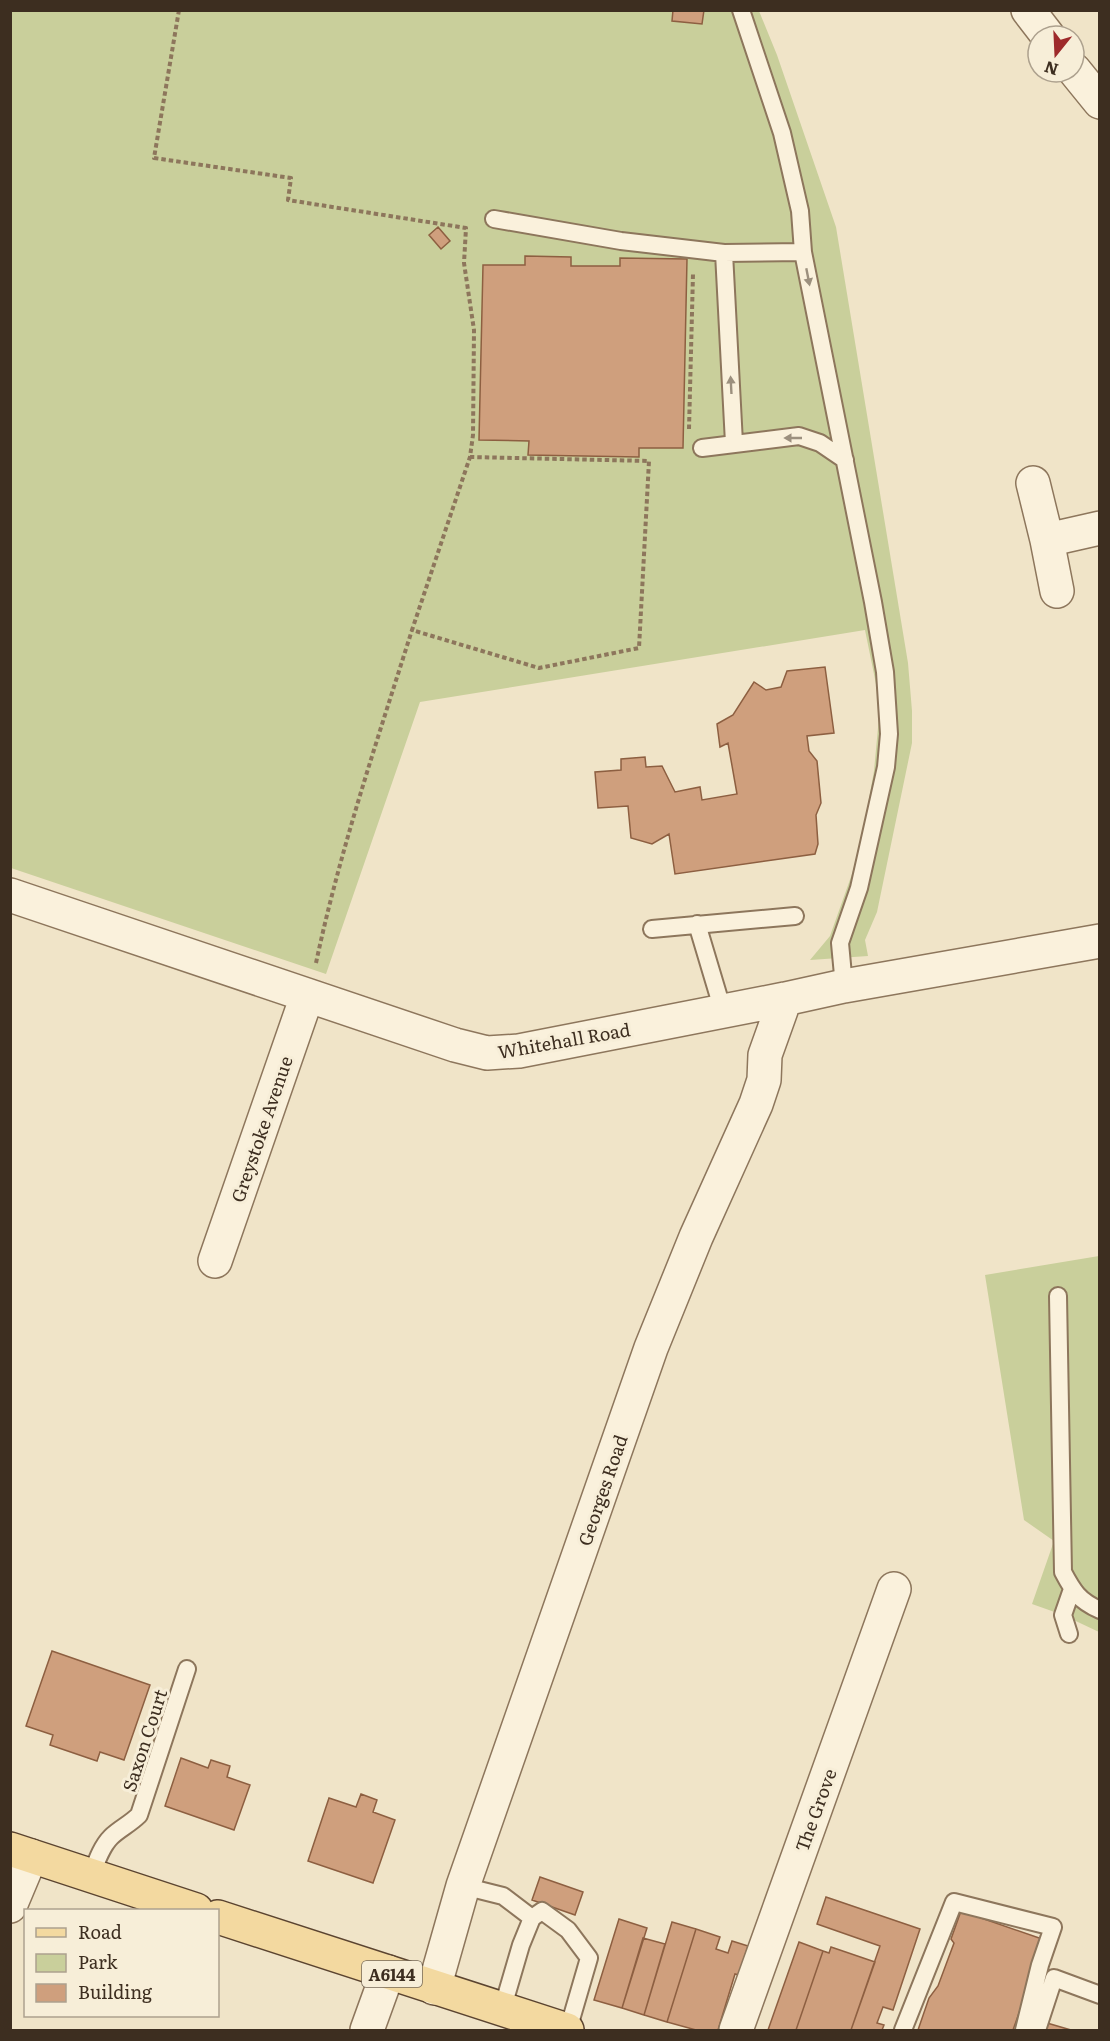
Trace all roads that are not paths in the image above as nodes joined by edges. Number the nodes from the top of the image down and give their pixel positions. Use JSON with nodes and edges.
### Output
{"nodes":[{"id":1,"x":741,"y":10,"type":"edge"},
{"id":2,"x":1028,"y":10,"type":"edge"},
{"id":3,"x":1039,"y":24,"type":"edge"},
{"id":4,"x":494,"y":219,"type":"dead end"},
{"id":5,"x":803,"y":252,"type":"junction"},
{"id":6,"x":724,"y":253,"type":"junction"},
{"id":7,"x":734,"y":443,"type":"junction"},
{"id":8,"x":702,"y":448,"type":"road end"},
{"id":9,"x":845,"y":460,"type":"junction"},
{"id":10,"x":1033,"y":483,"type":"dead end"},
{"id":11,"x":1100,"y":528,"type":"edge"},
{"id":12,"x":1047,"y":540,"type":"junction"},
{"id":13,"x":1057,"y":591,"type":"dead end"},
{"id":14,"x":10,"y":895,"type":"edge"},
{"id":15,"x":795,"y":916,"type":"dead end"},
{"id":16,"x":697,"y":924,"type":"junction"},
{"id":17,"x":652,"y":929,"type":"dead end"},
{"id":18,"x":1100,"y":941,"type":"edge"},
{"id":19,"x":844,"y":986,"type":"junction"},
{"id":20,"x":307,"y":996,"type":"junction"},
{"id":21,"x":785,"y":999,"type":"junction"},
{"id":22,"x":723,"y":1011,"type":"junction"},
{"id":23,"x":214,"y":1261,"type":"dead end"},
{"id":24,"x":1058,"y":1296,"type":"dead end"},
{"id":25,"x":894,"y":1589,"type":"dead end"},
{"id":26,"x":1072,"y":1589,"type":"junction"},
{"id":27,"x":1100,"y":1610,"type":"edge"},
{"id":28,"x":1070,"y":1634,"type":"dead end"},
{"id":29,"x":187,"y":1670,"type":"dead end"},
{"id":30,"x":21,"y":1853,"type":"edge"},
{"id":31,"x":91,"y":1876,"type":"junction"},
{"id":32,"x":463,"y":1886,"type":"junction"},
{"id":33,"x":10,"y":1906,"type":"edge"},
{"id":34,"x":190,"y":1909,"type":"edge"},
{"id":35,"x":219,"y":1917,"type":"edge"},
{"id":36,"x":532,"y":1918,"type":"junction"},
{"id":37,"x":387,"y":1972,"type":"junction"},
{"id":38,"x":434,"y":1988,"type":"junction"},
{"id":39,"x":1100,"y":1995,"type":"edge"},
{"id":40,"x":502,"y":2010,"type":"junction"},
{"id":41,"x":367,"y":2031,"type":"edge"},
{"id":42,"x":567,"y":2031,"type":"edge"},
{"id":43,"x":736,"y":2031,"type":"edge"},
{"id":44,"x":903,"y":2031,"type":"edge"},
{"id":45,"x":1024,"y":2031,"type":"edge"},
{"id":46,"x":1037,"y":2031,"type":"edge"}],
"edges":[{"from":1,"to":5,"type":"lane"},
{"from":2,"to":3,"type":"street"},
{"from":4,"to":6,"type":"lane"},
{"from":5,"to":6,"type":"lane"},
{"from":5,"to":9,"type":"lane","one_way":true},
{"from":7,"to":6,"type":"lane","one_way":true},
{"from":7,"to":8,"type":"lane"},
{"from":9,"to":7,"type":"lane","one_way":true},
{"from":9,"to":19,"type":"lane"},
{"from":10,"to":12,"type":"street"},
{"from":11,"to":12,"type":"street"},
{"from":12,"to":13,"type":"street"},
{"from":14,"to":20,"type":"street","name":"Whitehall Road"},
{"from":15,"to":16,"type":"lane"},
{"from":16,"to":17,"type":"lane"},
{"from":16,"to":22,"type":"lane"},
{"from":18,"to":19,"type":"street","name":"Whitehall Road"},
{"from":19,"to":21,"type":"street","name":"Whitehall Road"},
{"from":20,"to":22,"type":"street","name":"Whitehall Road"},
{"from":20,"to":23,"type":"street","name":"Greystoke Avenue"},
{"from":21,"to":22,"type":"street","name":"Whitehall Road"},
{"from":21,"to":32,"type":"street","name":"Georges Road"},
{"from":24,"to":26,"type":"lane"},
{"from":25,"to":43,"type":"street","name":"The Grove"},
{"from":26,"to":27,"type":"lane"},
{"from":26,"to":28,"type":"lane"},
{"from":29,"to":31,"type":"lane","name":"Saxon Court"},
{"from":30,"to":31,"type":"main road"},
{"from":30,"to":33,"type":"street"},
{"from":31,"to":34,"type":"main road"},
{"from":32,"to":36,"type":"lane"},
{"from":32,"to":38,"type":"street","name":"Georges Road"},
{"from":35,"to":37,"type":"main road","number":"A6144"},
{"from":36,"to":40,"type":"lane"},
{"from":36,"to":42,"type":"lane"},
{"from":37,"to":38,"type":"main road","number":"A6144"},
{"from":37,"to":41,"type":"street"},
{"from":38,"to":40,"type":"main road","number":"A6144"},
{"from":39,"to":46,"type":"lane"},
{"from":40,"to":42,"type":"main road","number":"A6144"},
{"from":44,"to":45,"type":"lane"}]}
